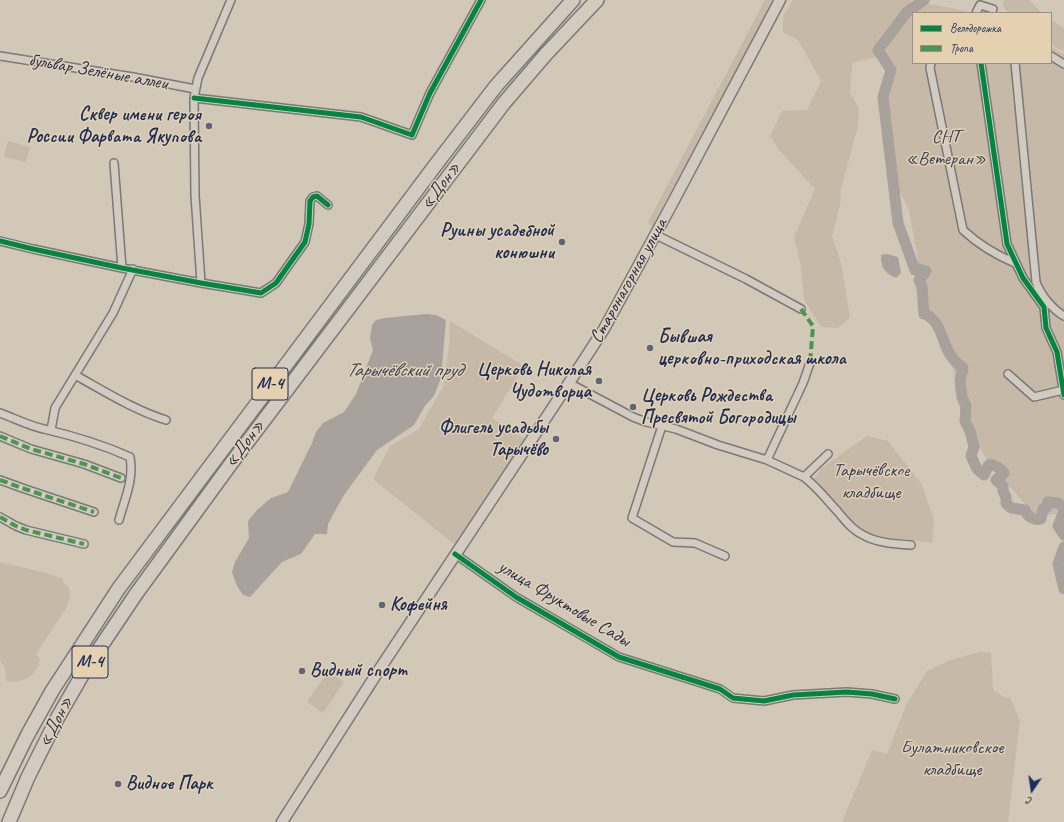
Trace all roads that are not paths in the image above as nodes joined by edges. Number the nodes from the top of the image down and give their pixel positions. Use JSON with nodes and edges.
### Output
{"nodes":[{"id":1,"x":231,"y":0,"type":"edge"},
{"id":2,"x":481,"y":0,"type":"edge"},
{"id":3,"x":573,"y":0,"type":"edge"},
{"id":4,"x":597,"y":0,"type":"edge"},
{"id":5,"x":780,"y":0,"type":"edge"},
{"id":6,"x":994,"y":0,"type":"edge"},
{"id":7,"x":993,"y":11,"type":"edge"},
{"id":8,"x":976,"y":12,"type":"edge"},
{"id":9,"x":0,"y":56,"type":"edge"},
{"id":10,"x":1052,"y":57,"type":"edge"},
{"id":11,"x":932,"y":64,"type":"edge"},
{"id":12,"x":981,"y":64,"type":"edge"},
{"id":13,"x":1015,"y":64,"type":"edge"},
{"id":14,"x":1064,"y":64,"type":"edge"},
{"id":15,"x":196,"y":89,"type":"junction"},
{"id":16,"x":194,"y":98,"type":"junction"},
{"id":17,"x":114,"y":163,"type":"dead end"},
{"id":18,"x":328,"y":205,"type":"dead end"},
{"id":19,"x":656,"y":235,"type":"junction"},
{"id":20,"x":0,"y":241,"type":"edge"},
{"id":21,"x":1015,"y":263,"type":"junction"},
{"id":22,"x":122,"y":268,"type":"junction"},
{"id":23,"x":133,"y":269,"type":"junction"},
{"id":24,"x":201,"y":283,"type":"junction"},
{"id":25,"x":801,"y":309,"type":"dead end"},
{"id":26,"x":1064,"y":316,"type":"edge"},
{"id":27,"x":810,"y":363,"type":"dead end"},
{"id":28,"x":1008,"y":374,"type":"dead end"},
{"id":29,"x":75,"y":375,"type":"junction"},
{"id":30,"x":569,"y":383,"type":"junction"},
{"id":31,"x":1064,"y":393,"type":"edge"},
{"id":32,"x":0,"y":413,"type":"edge"},
{"id":33,"x":166,"y":420,"type":"dead end"},
{"id":34,"x":662,"y":426,"type":"junction"},
{"id":35,"x":51,"y":430,"type":"junction"},
{"id":36,"x":0,"y":436,"type":"edge"},
{"id":37,"x":828,"y":454,"type":"dead end"},
{"id":38,"x":767,"y":460,"type":"junction"},
{"id":39,"x":804,"y":476,"type":"junction"},
{"id":40,"x":121,"y":478,"type":"dead end"},
{"id":41,"x":0,"y":480,"type":"edge"},
{"id":42,"x":94,"y":512,"type":"dead end"},
{"id":43,"x":0,"y":517,"type":"edge"},
{"id":44,"x":119,"y":520,"type":"dead end"},
{"id":45,"x":84,"y":544,"type":"dead end"},
{"id":46,"x":911,"y":545,"type":"dead end"},
{"id":47,"x":455,"y":554,"type":"junction"},
{"id":48,"x":725,"y":556,"type":"dead end"},
{"id":49,"x":895,"y":699,"type":"dead end"},
{"id":50,"x":0,"y":791,"type":"edge"},
{"id":51,"x":9,"y":822,"type":"edge"},
{"id":52,"x":282,"y":822,"type":"edge"}],
"edges":[{"from":1,"to":15,"type":"street"},
{"from":2,"to":16,"type":"street"},
{"from":3,"to":50,"type":"highway","name":"«Дон»","number":"М-4"},
{"from":4,"to":51,"type":"highway","name":"«Дон»","number":"М-4"},
{"from":5,"to":19,"type":"main road","name":"Старонагорная улица"},
{"from":6,"to":7,"type":"street"},
{"from":7,"to":8,"type":"street"},
{"from":9,"to":15,"type":"street","name":"бульвар Зелёные аллеи"},
{"from":10,"to":14,"type":"street"},
{"from":11,"to":21,"type":"street"},
{"from":12,"to":21,"type":"street"},
{"from":13,"to":26,"type":"street"},
{"from":15,"to":16,"type":"street"},
{"from":16,"to":24,"type":"street"},
{"from":17,"to":22,"type":"street"},
{"from":18,"to":24,"type":"street"},
{"from":19,"to":25,"type":"street"},
{"from":19,"to":30,"type":"main road","name":"Старонагорная улица"},
{"from":20,"to":22,"type":"street"},
{"from":21,"to":31,"type":"street"},
{"from":22,"to":23,"type":"street"},
{"from":23,"to":24,"type":"street"},
{"from":23,"to":29,"type":"street"},
{"from":27,"to":38,"type":"street"},
{"from":28,"to":31,"type":"street"},
{"from":29,"to":33,"type":"street"},
{"from":29,"to":35,"type":"street"},
{"from":30,"to":34,"type":"street"},
{"from":30,"to":47,"type":"main road","name":"Старонагорная улица"},
{"from":32,"to":35,"type":"street"},
{"from":34,"to":38,"type":"street"},
{"from":34,"to":48,"type":"street"},
{"from":35,"to":44,"type":"street"},
{"from":36,"to":40,"type":"street"},
{"from":37,"to":39,"type":"street"},
{"from":38,"to":39,"type":"street"},
{"from":39,"to":46,"type":"street"},
{"from":41,"to":42,"type":"street"},
{"from":43,"to":45,"type":"street"},
{"from":47,"to":49,"type":"street","name":"улица Фруктовые Сады"},
{"from":47,"to":52,"type":"main road","name":"Старонагорная улица"}]}
